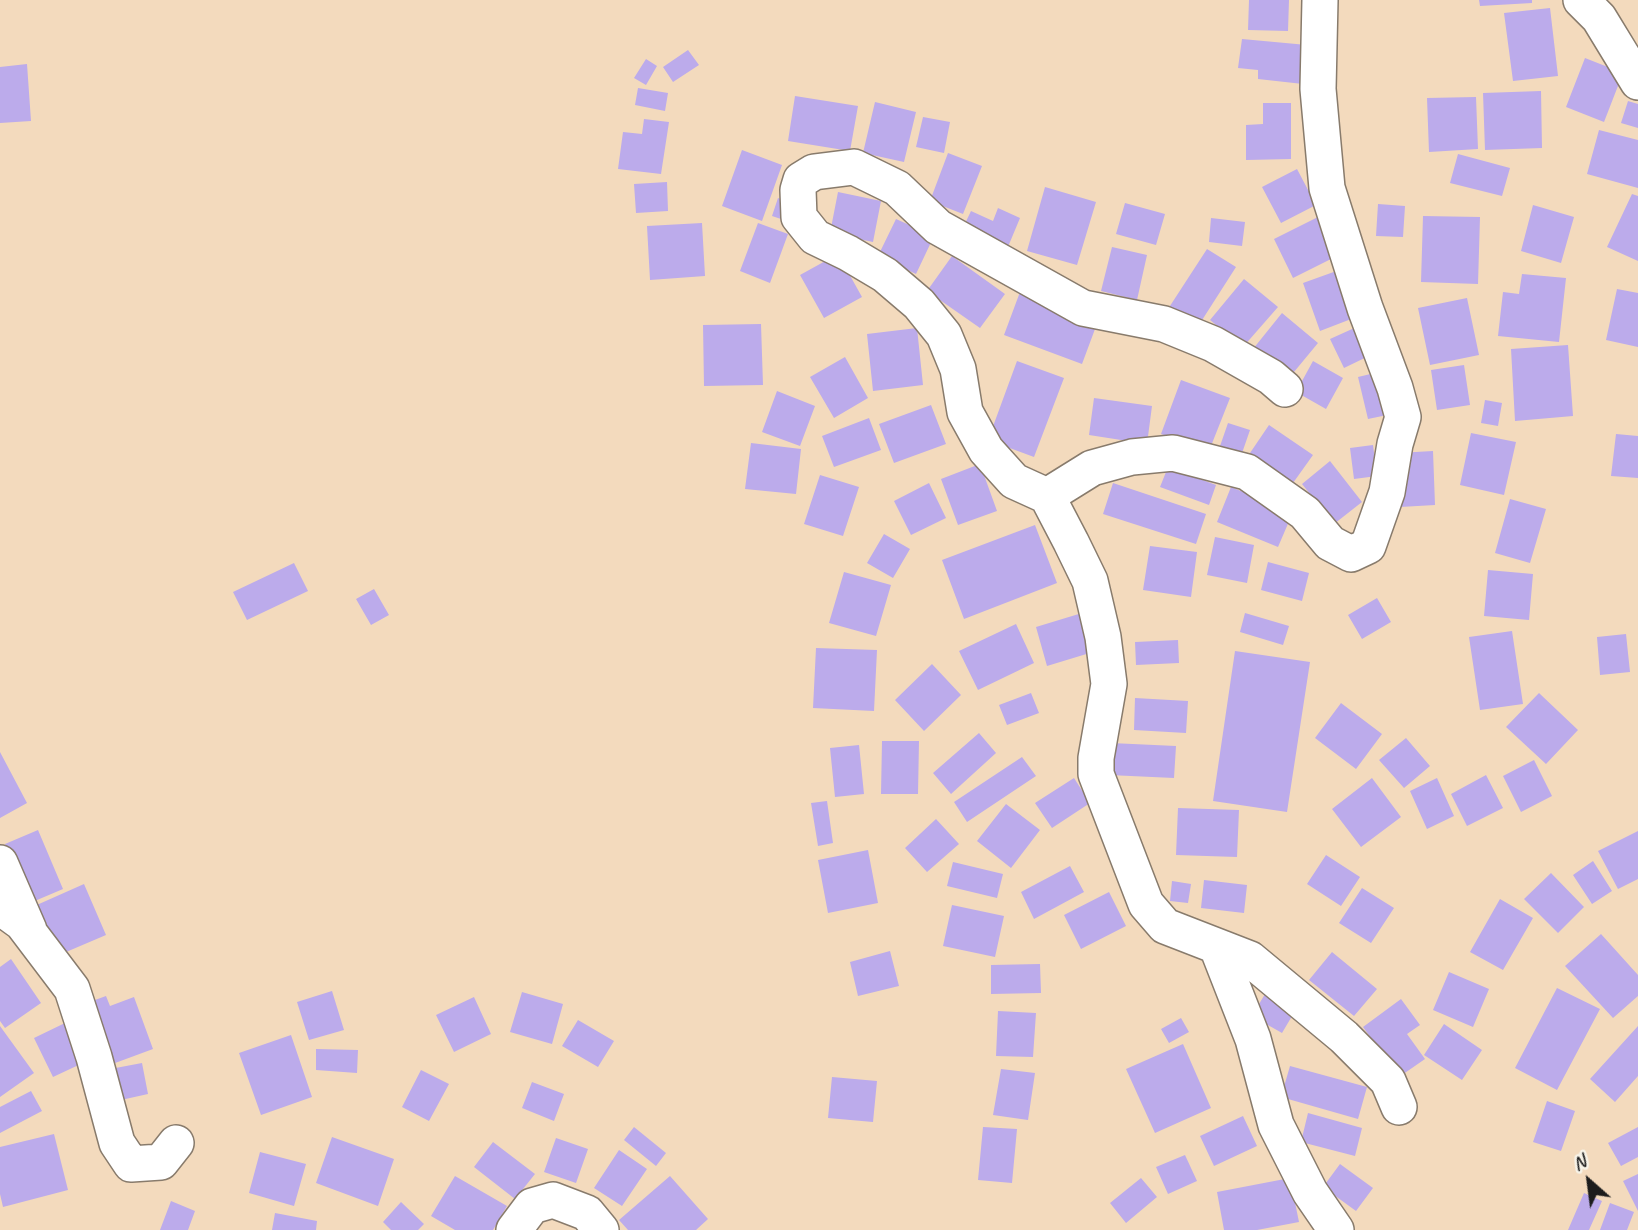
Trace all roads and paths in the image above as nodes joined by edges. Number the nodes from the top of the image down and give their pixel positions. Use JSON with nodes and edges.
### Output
{"nodes":[{"id":1,"x":1320,"y":0,"type":"edge"},
{"id":2,"x":1581,"y":0,"type":"edge"},
{"id":3,"x":1638,"y":82,"type":"edge"},
{"id":4,"x":1285,"y":389,"type":"dead end"},
{"id":5,"x":1047,"y":496,"type":"junction"},
{"id":6,"x":0,"y":863,"type":"edge"},
{"id":7,"x":0,"y":907,"type":"edge"},
{"id":8,"x":32,"y":936,"type":"junction"},
{"id":9,"x":1217,"y":947,"type":"junction"},
{"id":10,"x":1399,"y":1107,"type":"dead end"},
{"id":11,"x":176,"y":1143,"type":"dead end"},
{"id":12,"x":514,"y":1230,"type":"edge"},
{"id":13,"x":601,"y":1230,"type":"edge"},
{"id":14,"x":1336,"y":1230,"type":"edge"}],
"edges":[{"from":1,"to":5,"type":"street"},
{"from":2,"to":3,"type":"street"},
{"from":4,"to":5,"type":"street"},
{"from":5,"to":9,"type":"street"},
{"from":6,"to":8,"type":"street"},
{"from":7,"to":8,"type":"street"},
{"from":8,"to":11,"type":"street"},
{"from":9,"to":10,"type":"street"},
{"from":9,"to":14,"type":"street"},
{"from":12,"to":13,"type":"street"}]}
